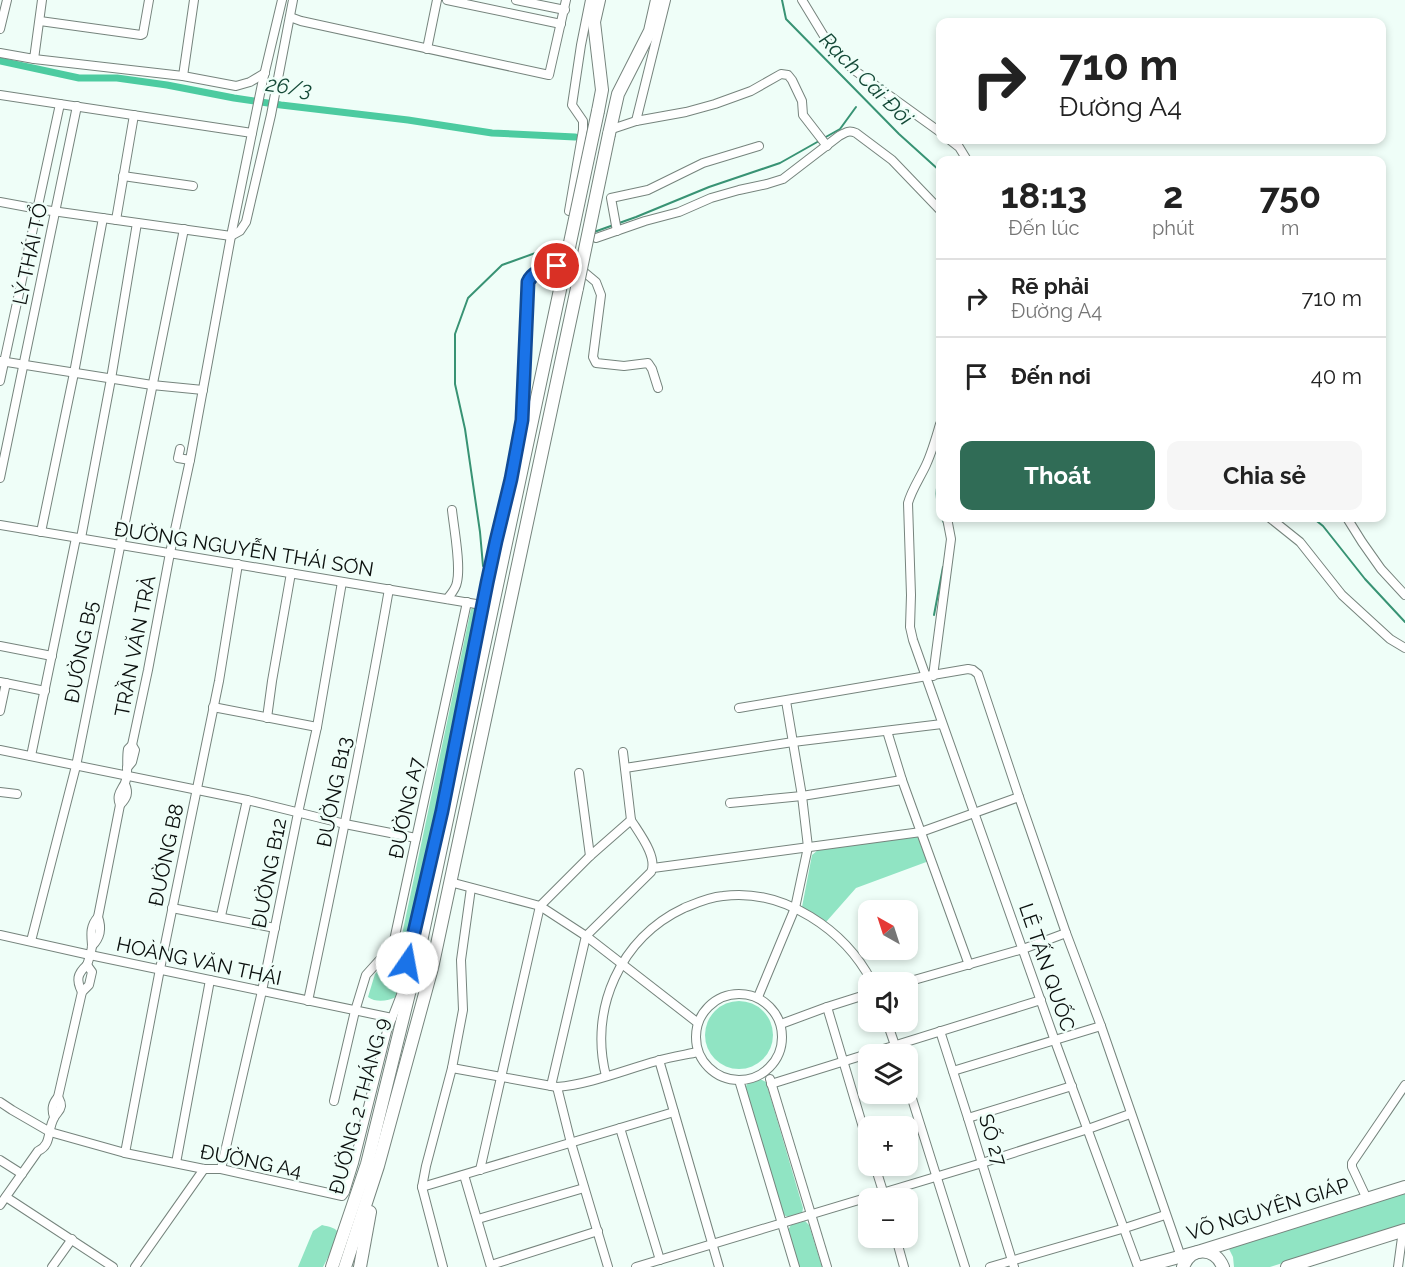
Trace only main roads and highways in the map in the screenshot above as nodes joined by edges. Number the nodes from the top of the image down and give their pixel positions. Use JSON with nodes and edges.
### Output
{"nodes":[{"id":1,"x":599,"y":0,"type":"edge"},
{"id":2,"x":657,"y":0,"type":"edge"},
{"id":3,"x":378,"y":1166,"type":"junction"},
{"id":4,"x":1405,"y":1187,"type":"edge"},
{"id":5,"x":1404,"y":1230,"type":"edge"},
{"id":6,"x":1201,"y":1251,"type":"junction"},
{"id":7,"x":1182,"y":1262,"type":"edge"},
{"id":8,"x":333,"y":1264,"type":"edge"},
{"id":9,"x":345,"y":1267,"type":"edge"},
{"id":10,"x":360,"y":1267,"type":"edge"},
{"id":11,"x":1140,"y":1267,"type":"edge"},
{"id":12,"x":1222,"y":1267,"type":"edge"},
{"id":13,"x":1288,"y":1267,"type":"edge"}],
"edges":[{"from":1,"to":8,"type":"highway","name":"ĐƯỜNG 2 THÁNG 9","bridge":true},
{"from":2,"to":3,"type":"highway","name":"ĐƯỜNG 2 THÁNG 9","bridge":true},
{"from":3,"to":9,"type":"highway","name":"ĐƯỜNG 2 THÁNG 9"},
{"from":3,"to":10,"type":"highway"},
{"from":4,"to":6,"type":"highway","name":"VÕ NGUYÊN GIÁP"},
{"from":5,"to":13,"type":"highway"},
{"from":6,"to":7,"type":"highway","name":"VÕ NGUYÊN GIÁP"},
{"from":6,"to":12,"type":"highway"},
{"from":7,"to":11,"type":"highway","name":"VÕ NGUYÊN GIÁP"}]}
